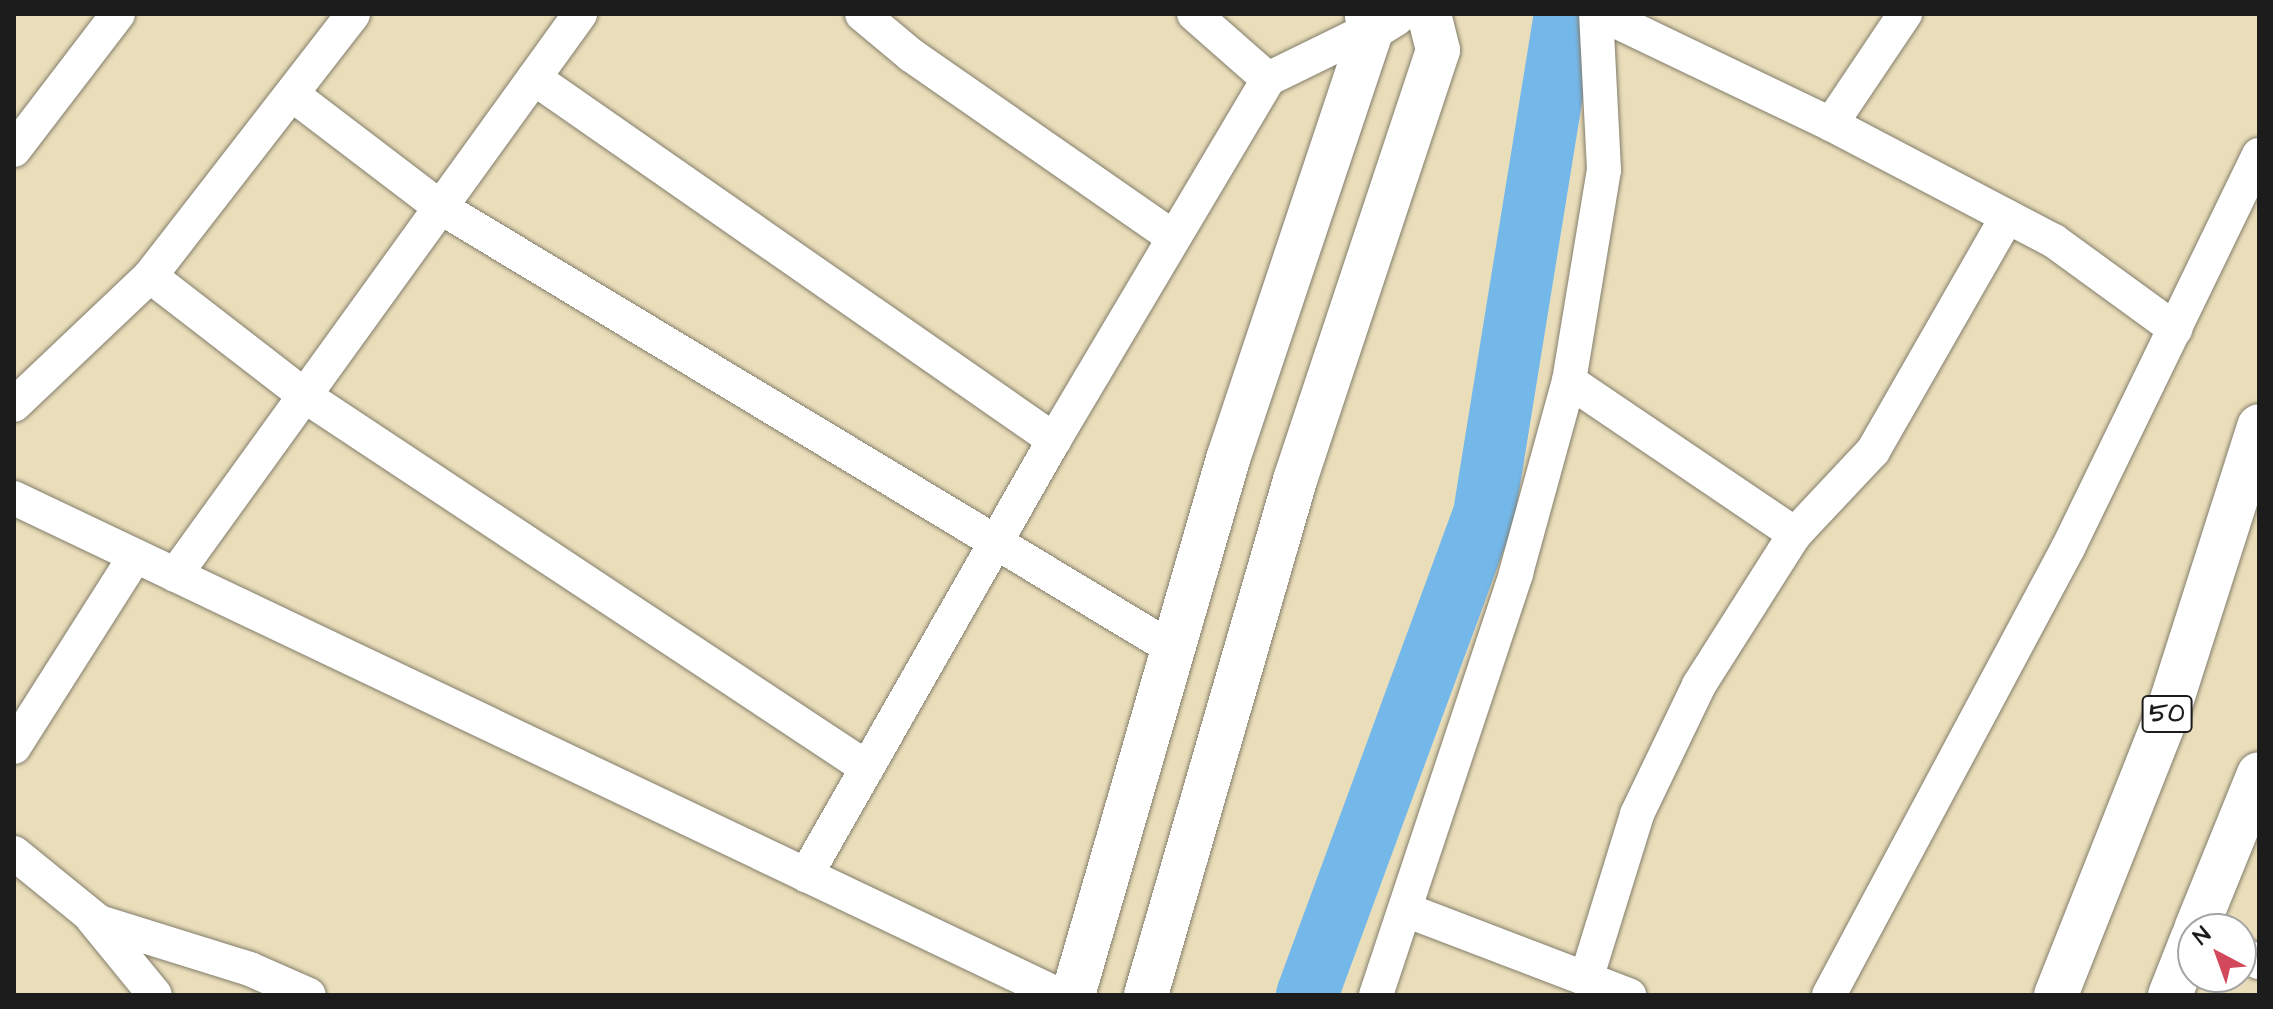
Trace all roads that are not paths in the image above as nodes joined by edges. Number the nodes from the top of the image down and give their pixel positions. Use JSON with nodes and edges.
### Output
{"nodes":[{"id":1,"x":118,"y":14,"type":"edge"},
{"id":2,"x":353,"y":14,"type":"edge"},
{"id":3,"x":580,"y":14,"type":"edge"},
{"id":4,"x":862,"y":14,"type":"edge"},
{"id":5,"x":1194,"y":14,"type":"edge"},
{"id":6,"x":1429,"y":14,"type":"edge"},
{"id":7,"x":1598,"y":14,"type":"edge"},
{"id":8,"x":1905,"y":14,"type":"edge"},
{"id":9,"x":1375,"y":19,"type":"edge"},
{"id":10,"x":534,"y":78,"type":"junction"},
{"id":11,"x":1268,"y":79,"type":"junction"},
{"id":12,"x":293,"y":95,"type":"junction"},
{"id":13,"x":1831,"y":124,"type":"junction"},
{"id":14,"x":14,"y":150,"type":"edge"},
{"id":15,"x":2259,"y":155,"type":"edge"},
{"id":16,"x":440,"y":207,"type":"junction"},
{"id":17,"x":2007,"y":217,"type":"junction"},
{"id":18,"x":1171,"y":236,"type":"junction"},
{"id":19,"x":150,"y":276,"type":"junction"},
{"id":20,"x":2175,"y":329,"type":"junction"},
{"id":21,"x":1569,"y":381,"type":"junction"},
{"id":22,"x":305,"y":396,"type":"junction"},
{"id":23,"x":14,"y":405,"type":"edge"},
{"id":24,"x":2259,"y":426,"type":"edge"},
{"id":25,"x":1054,"y":440,"type":"junction"},
{"id":26,"x":14,"y":498,"type":"edge"},
{"id":27,"x":1795,"y":534,"type":"junction"},
{"id":28,"x":994,"y":545,"type":"junction"},
{"id":29,"x":135,"y":556,"type":"junction"},
{"id":30,"x":175,"y":575,"type":"junction"},
{"id":31,"x":1173,"y":649,"type":"junction"},
{"id":32,"x":14,"y":747,"type":"edge"},
{"id":33,"x":867,"y":768,"type":"junction"},
{"id":34,"x":2259,"y":774,"type":"edge"},
{"id":35,"x":14,"y":853,"type":"edge"},
{"id":36,"x":806,"y":875,"type":"junction"},
{"id":37,"x":1406,"y":910,"type":"junction"},
{"id":38,"x":86,"y":911,"type":"junction"},
{"id":39,"x":2203,"y":913,"type":"edge"},
{"id":40,"x":1587,"y":976,"type":"junction"},
{"id":41,"x":155,"y":995,"type":"edge"},
{"id":42,"x":309,"y":995,"type":"edge"},
{"id":43,"x":1059,"y":995,"type":"edge"},
{"id":44,"x":1073,"y":995,"type":"edge"},
{"id":45,"x":1146,"y":995,"type":"edge"},
{"id":46,"x":1376,"y":995,"type":"edge"},
{"id":47,"x":1629,"y":995,"type":"edge"},
{"id":48,"x":1829,"y":995,"type":"edge"},
{"id":49,"x":2056,"y":995,"type":"edge"}],
"edges":[{"from":1,"to":14,"type":"street"},
{"from":2,"to":12,"type":"street"},
{"from":3,"to":10,"type":"street"},
{"from":4,"to":18,"type":"street"},
{"from":5,"to":11,"type":"street"},
{"from":6,"to":45,"type":"main road"},
{"from":7,"to":13,"type":"street"},
{"from":7,"to":21,"type":"street"},
{"from":8,"to":13,"type":"street"},
{"from":9,"to":11,"type":"street"},
{"from":9,"to":31,"type":"main road"},
{"from":10,"to":16,"type":"street"},
{"from":10,"to":25,"type":"street"},
{"from":11,"to":18,"type":"street"},
{"from":12,"to":16,"type":"street"},
{"from":12,"to":19,"type":"street"},
{"from":13,"to":17,"type":"street"},
{"from":15,"to":20,"type":"street"},
{"from":16,"to":22,"type":"street"},
{"from":16,"to":28,"type":"street"},
{"from":17,"to":20,"type":"street"},
{"from":17,"to":27,"type":"street"},
{"from":18,"to":25,"type":"street"},
{"from":19,"to":22,"type":"street"},
{"from":19,"to":23,"type":"street"},
{"from":20,"to":48,"type":"street"},
{"from":21,"to":27,"type":"street"},
{"from":21,"to":37,"type":"street"},
{"from":22,"to":30,"type":"street"},
{"from":22,"to":33,"type":"street"},
{"from":24,"to":49,"type":"main road","number":"50"},
{"from":25,"to":28,"type":"street"},
{"from":26,"to":29,"type":"street"},
{"from":27,"to":40,"type":"street"},
{"from":28,"to":31,"type":"street"},
{"from":28,"to":33,"type":"street"},
{"from":29,"to":30,"type":"street"},
{"from":29,"to":32,"type":"street"},
{"from":30,"to":36,"type":"street"},
{"from":31,"to":44,"type":"main road"},
{"from":33,"to":36,"type":"street"},
{"from":34,"to":39,"type":"main road"},
{"from":35,"to":38,"type":"street"},
{"from":36,"to":43,"type":"street"},
{"from":37,"to":40,"type":"street"},
{"from":37,"to":46,"type":"street"},
{"from":38,"to":41,"type":"street"},
{"from":38,"to":42,"type":"street"},
{"from":40,"to":47,"type":"street"}]}
